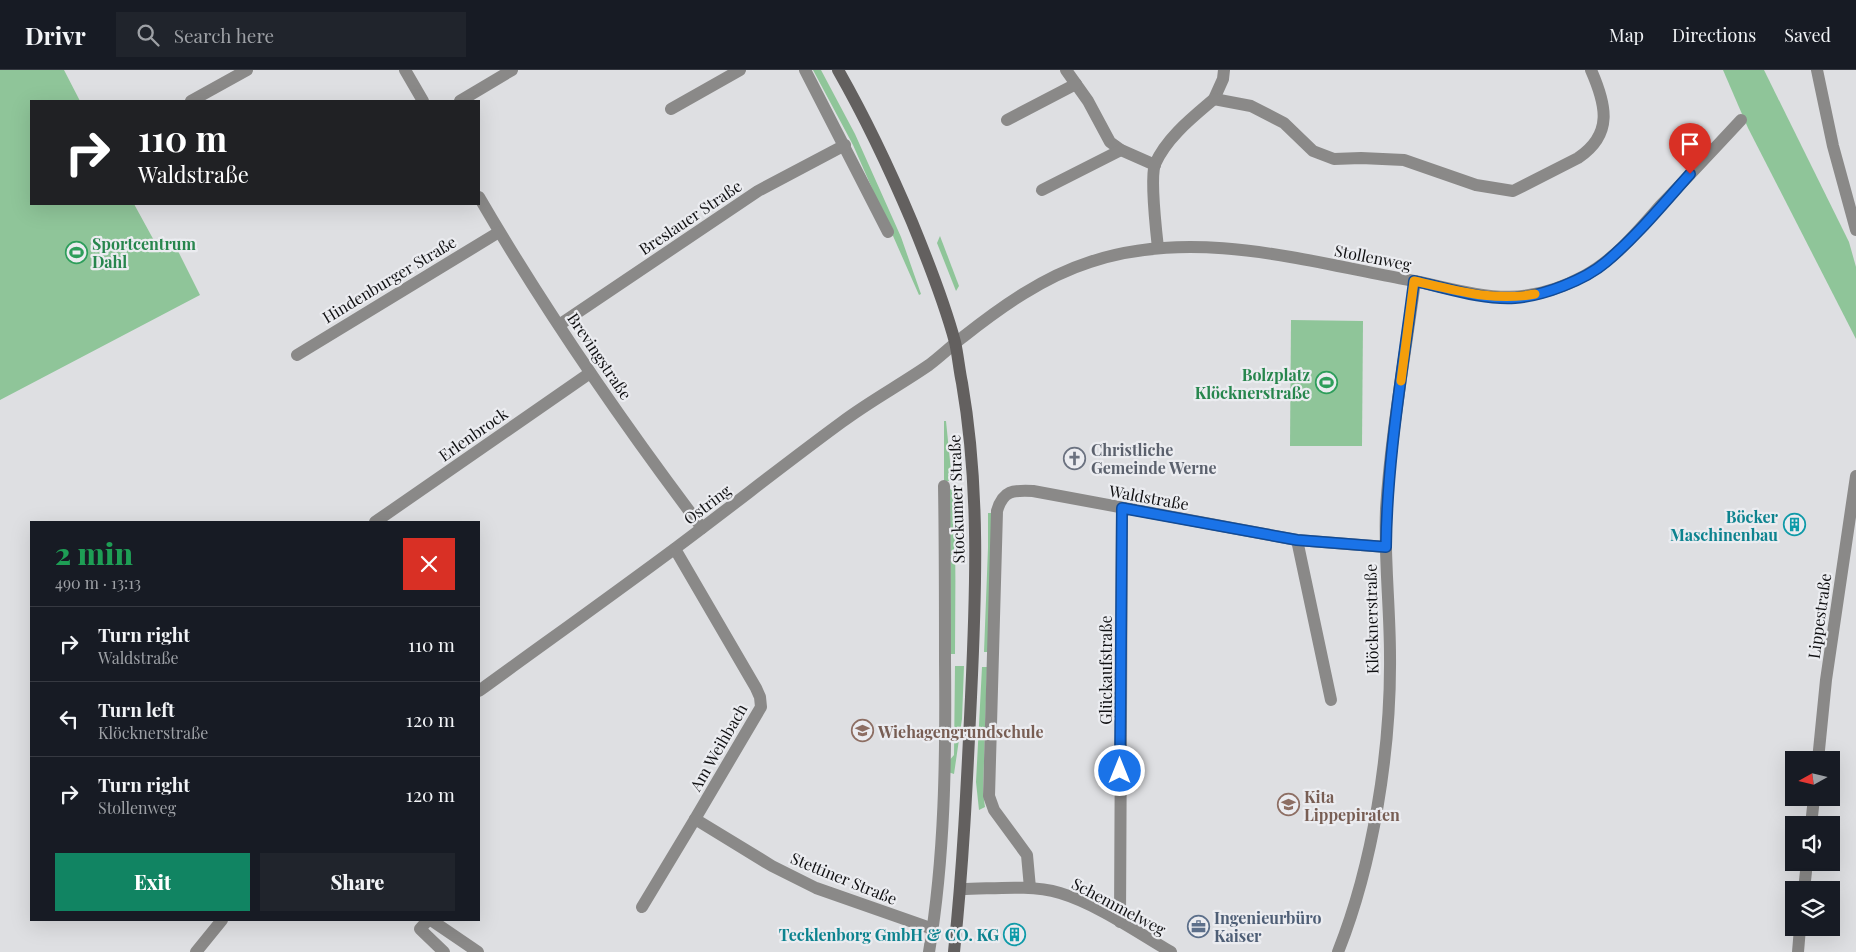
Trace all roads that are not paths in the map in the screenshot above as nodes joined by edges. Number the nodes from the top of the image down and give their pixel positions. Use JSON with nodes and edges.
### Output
{"nodes":[{"id":1,"x":248,"y":70,"type":"edge"},
{"id":2,"x":405,"y":70,"type":"edge"},
{"id":3,"x":512,"y":70,"type":"edge"},
{"id":4,"x":740,"y":70,"type":"edge"},
{"id":5,"x":805,"y":70,"type":"edge"},
{"id":6,"x":838,"y":70,"type":"edge"},
{"id":7,"x":1066,"y":70,"type":"edge"},
{"id":8,"x":1224,"y":70,"type":"edge"},
{"id":9,"x":1591,"y":70,"type":"edge"},
{"id":10,"x":1817,"y":70,"type":"edge"},
{"id":11,"x":1076,"y":84,"type":"junction"},
{"id":12,"x":1214,"y":99,"type":"junction"},
{"id":13,"x":193,"y":100,"type":"edge"},
{"id":14,"x":422,"y":100,"type":"edge"},
{"id":15,"x":462,"y":100,"type":"edge"},
{"id":16,"x":671,"y":109,"type":"dead end"},
{"id":17,"x":1007,"y":120,"type":"dead end"},
{"id":18,"x":1741,"y":120,"type":"dead end"},
{"id":19,"x":845,"y":145,"type":"junction"},
{"id":20,"x":1121,"y":150,"type":"junction"},
{"id":21,"x":1155,"y":165,"type":"junction"},
{"id":22,"x":1042,"y":190,"type":"dead end"},
{"id":23,"x":480,"y":199,"type":"edge"},
{"id":24,"x":1853,"y":209,"type":"edge"},
{"id":25,"x":1856,"y":230,"type":"edge"},
{"id":26,"x":499,"y":232,"type":"junction"},
{"id":27,"x":888,"y":232,"type":"dead end"},
{"id":28,"x":1158,"y":248,"type":"junction"},
{"id":29,"x":1414,"y":281,"type":"junction"},
{"id":30,"x":559,"y":325,"type":"junction"},
{"id":31,"x":955,"y":343,"type":"junction"},
{"id":32,"x":296,"y":355,"type":"dead end"},
{"id":33,"x":590,"y":373,"type":"junction"},
{"id":34,"x":1856,"y":476,"type":"edge"},
{"id":35,"x":944,"y":486,"type":"dead end"},
{"id":36,"x":1122,"y":508,"type":"junction"},
{"id":37,"x":376,"y":521,"type":"edge"},
{"id":38,"x":702,"y":528,"type":"junction"},
{"id":39,"x":1297,"y":540,"type":"junction"},
{"id":40,"x":1386,"y":547,"type":"junction"},
{"id":41,"x":675,"y":549,"type":"junction"},
{"id":42,"x":480,"y":690,"type":"edge"},
{"id":43,"x":1331,"y":700,"type":"dead end"},
{"id":44,"x":1819,"y":751,"type":"edge"},
{"id":45,"x":696,"y":819,"type":"junction"},
{"id":46,"x":1030,"y":888,"type":"junction"},
{"id":47,"x":961,"y":889,"type":"junction"},
{"id":48,"x":642,"y":907,"type":"dead end"},
{"id":49,"x":221,"y":921,"type":"edge"},
{"id":50,"x":429,"y":921,"type":"edge"},
{"id":51,"x":432,"y":921,"type":"edge"},
{"id":52,"x":1120,"y":922,"type":"junction"},
{"id":53,"x":932,"y":929,"type":"junction"},
{"id":54,"x":1799,"y":936,"type":"edge"},
{"id":55,"x":196,"y":952,"type":"edge"},
{"id":56,"x":444,"y":952,"type":"edge"},
{"id":57,"x":478,"y":952,"type":"edge"},
{"id":58,"x":929,"y":952,"type":"edge"},
{"id":59,"x":954,"y":952,"type":"edge"},
{"id":60,"x":1171,"y":952,"type":"edge"},
{"id":61,"x":1338,"y":952,"type":"edge"},
{"id":62,"x":1798,"y":952,"type":"edge"}],
"edges":[{"from":1,"to":13,"type":"street"},
{"from":2,"to":14,"type":"street"},
{"from":3,"to":15,"type":"street"},
{"from":4,"to":16,"type":"street"},
{"from":5,"to":19,"type":"street"},
{"from":6,"to":31,"type":"main road","name":"Stockumer Straße"},
{"from":7,"to":11,"type":"street"},
{"from":8,"to":12,"type":"street"},
{"from":9,"to":12,"type":"street"},
{"from":10,"to":24,"type":"street"},
{"from":11,"to":17,"type":"street"},
{"from":11,"to":20,"type":"street"},
{"from":12,"to":21,"type":"street"},
{"from":18,"to":29,"type":"street","name":"Stollenweg"},
{"from":19,"to":27,"type":"street"},
{"from":19,"to":30,"type":"street","name":"Breslauer Straße"},
{"from":20,"to":21,"type":"street"},
{"from":20,"to":22,"type":"street"},
{"from":21,"to":28,"type":"street"},
{"from":23,"to":26,"type":"street","name":"Brevingstraße"},
{"from":24,"to":25,"type":"street"},
{"from":26,"to":30,"type":"street","name":"Brevingstraße"},
{"from":26,"to":32,"type":"street","name":"Hindenburger Straße"},
{"from":28,"to":29,"type":"street","name":"Stollenweg"},
{"from":28,"to":31,"type":"street","name":"Stollenweg"},
{"from":29,"to":40,"type":"street","name":"Klöcknerstraße"},
{"from":30,"to":33,"type":"street","name":"Brevingstraße"},
{"from":31,"to":38,"type":"street","name":"Ostring"},
{"from":31,"to":47,"type":"main road","name":"Stockumer Straße"},
{"from":33,"to":37,"type":"street","name":"Erlenbrock"},
{"from":33,"to":38,"type":"street","name":"Brevingstraße"},
{"from":34,"to":44,"type":"street","name":"Lippestraße"},
{"from":35,"to":53,"type":"street","name":"Stockumer Straße"},
{"from":36,"to":39,"type":"street","name":"Waldstraße"},
{"from":36,"to":46,"type":"street","name":"Waldstraße"},
{"from":36,"to":52,"type":"street","name":"Glückaufstraße"},
{"from":38,"to":41,"type":"street","name":"Ostring"},
{"from":39,"to":40,"type":"street","name":"Waldstraße"},
{"from":39,"to":43,"type":"street"},
{"from":40,"to":61,"type":"street","name":"Klöcknerstraße"},
{"from":41,"to":42,"type":"street","name":"Ostring"},
{"from":41,"to":45,"type":"street","name":"Am Weihbach"},
{"from":45,"to":48,"type":"street","name":"Am Weihbach"},
{"from":45,"to":53,"type":"street","name":"Stettiner Straße"},
{"from":46,"to":47,"type":"street","name":"Schemmelweg"},
{"from":46,"to":52,"type":"street","name":"Schemmelweg"},
{"from":47,"to":59,"type":"main road","name":"Stockumer Straße"},
{"from":49,"to":55,"type":"street"},
{"from":50,"to":56,"type":"street"},
{"from":51,"to":57,"type":"street"},
{"from":52,"to":60,"type":"street","name":"Schemmelweg"},
{"from":53,"to":58,"type":"street","name":"Stockumer Straße"},
{"from":54,"to":62,"type":"street"}]}
